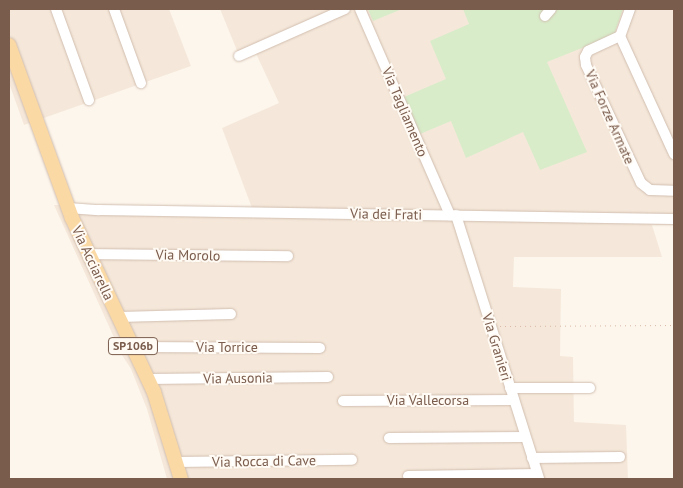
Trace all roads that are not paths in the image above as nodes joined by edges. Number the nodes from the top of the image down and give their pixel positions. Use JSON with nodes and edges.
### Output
{"nodes":[{"id":1,"x":56,"y":9,"type":"edge"},
{"id":2,"x":114,"y":9,"type":"edge"},
{"id":3,"x":344,"y":9,"type":"edge"},
{"id":4,"x":360,"y":9,"type":"edge"},
{"id":5,"x":630,"y":9,"type":"edge"},
{"id":6,"x":620,"y":36,"type":"junction"},
{"id":7,"x":9,"y":45,"type":"edge"},
{"id":8,"x":238,"y":56,"type":"dead end"},
{"id":9,"x":141,"y":83,"type":"dead end"},
{"id":10,"x":89,"y":100,"type":"dead end"},
{"id":11,"x":674,"y":154,"type":"edge"},
{"id":12,"x":674,"y":190,"type":"edge"},
{"id":13,"x":70,"y":213,"type":"junction"},
{"id":14,"x":453,"y":215,"type":"junction"},
{"id":15,"x":674,"y":219,"type":"edge"},
{"id":16,"x":88,"y":254,"type":"junction"},
{"id":17,"x":288,"y":256,"type":"dead end"},
{"id":18,"x":231,"y":314,"type":"dead end"},
{"id":19,"x":119,"y":318,"type":"junction"},
{"id":20,"x":134,"y":347,"type":"junction"},
{"id":21,"x":320,"y":348,"type":"dead end"},
{"id":22,"x":328,"y":377,"type":"dead end"},
{"id":23,"x":148,"y":379,"type":"junction"},
{"id":24,"x":510,"y":388,"type":"junction"},
{"id":25,"x":590,"y":388,"type":"dead end"},
{"id":26,"x":514,"y":400,"type":"junction"},
{"id":27,"x":342,"y":401,"type":"dead end"},
{"id":28,"x":526,"y":437,"type":"junction"},
{"id":29,"x":389,"y":438,"type":"dead end"},
{"id":30,"x":620,"y":457,"type":"dead end"},
{"id":31,"x":532,"y":458,"type":"junction"},
{"id":32,"x":352,"y":460,"type":"dead end"},
{"id":33,"x":176,"y":462,"type":"junction"},
{"id":34,"x":408,"y":476,"type":"dead end"},
{"id":35,"x":538,"y":477,"type":"edge"},
{"id":36,"x":181,"y":479,"type":"edge"}],
"edges":[{"from":1,"to":10,"type":"street"},
{"from":2,"to":9,"type":"street"},
{"from":3,"to":8,"type":"street"},
{"from":4,"to":14,"type":"street","name":"Via Tagliamento"},
{"from":5,"to":6,"type":"street"},
{"from":6,"to":11,"type":"street"},
{"from":6,"to":12,"type":"street","name":"Via Forze Armate"},
{"from":7,"to":13,"type":"main road","name":"Via Acciarella","number":"SP106b"},
{"from":13,"to":14,"type":"street","name":"Via dei Frati"},
{"from":13,"to":16,"type":"main road","name":"Via Acciarella","number":"SP106b"},
{"from":14,"to":15,"type":"street","name":"Via dei Frati"},
{"from":14,"to":24,"type":"street","name":"Via Granieri"},
{"from":16,"to":17,"type":"street","name":"Via Morolo"},
{"from":16,"to":19,"type":"main road","name":"Via Acciarella","number":"SP106b"},
{"from":18,"to":19,"type":"street"},
{"from":19,"to":20,"type":"main road","name":"Via Acciarella","number":"SP106b"},
{"from":20,"to":21,"type":"street","name":"Via Torrice"},
{"from":20,"to":23,"type":"main road","name":"Via Acciarella","number":"SP106b"},
{"from":22,"to":23,"type":"street","name":"Via Ausonia"},
{"from":23,"to":33,"type":"main road","name":"Via Acciarella","number":"SP106b"},
{"from":24,"to":25,"type":"street"},
{"from":24,"to":26,"type":"street","name":"Via Granieri"},
{"from":26,"to":27,"type":"street","name":"Via Vallecorsa"},
{"from":26,"to":28,"type":"street","name":"Via Granieri"},
{"from":28,"to":29,"type":"street"},
{"from":28,"to":31,"type":"street","name":"Via Granieri"},
{"from":30,"to":31,"type":"street"},
{"from":31,"to":35,"type":"street","name":"Via Granieri"},
{"from":32,"to":33,"type":"street","name":"Via Rocca di Cave"},
{"from":33,"to":36,"type":"main road","name":"Via Acciarella","number":"SP106b"},
{"from":34,"to":35,"type":"street"}]}
